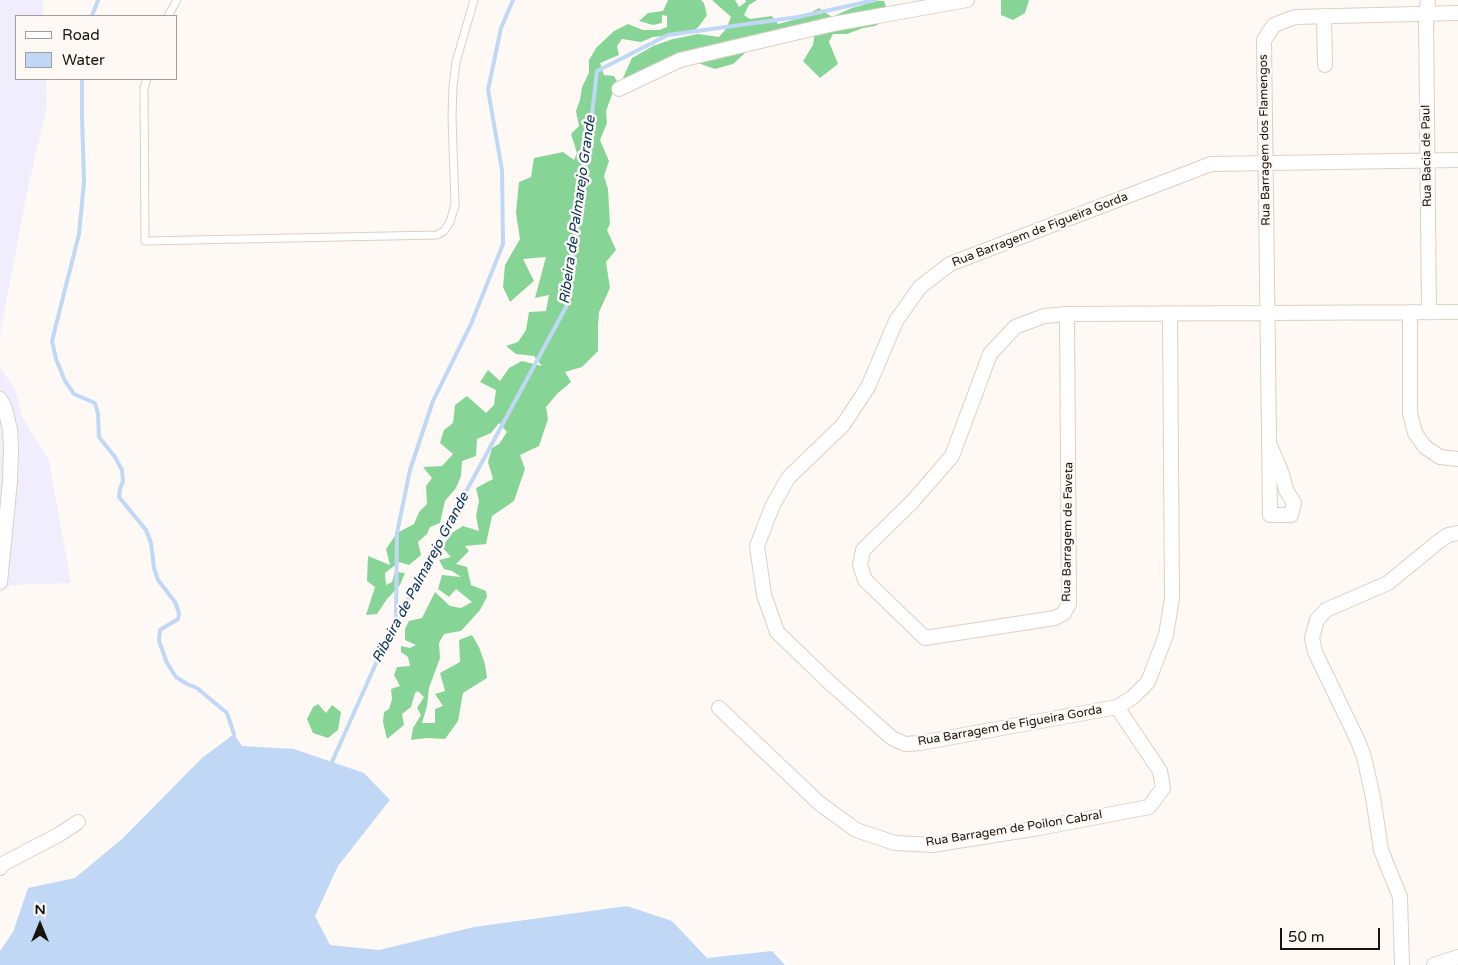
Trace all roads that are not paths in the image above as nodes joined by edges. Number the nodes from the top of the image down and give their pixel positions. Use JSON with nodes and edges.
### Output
{"nodes":[{"id":1,"x":177,"y":0,"type":"edge"},
{"id":2,"x":474,"y":0,"type":"edge"},
{"id":3,"x":967,"y":0,"type":"edge"},
{"id":4,"x":1427,"y":7,"type":"edge"},
{"id":5,"x":1458,"y":13,"type":"edge"},
{"id":6,"x":169,"y":15,"type":"edge"},
{"id":7,"x":1324,"y":16,"type":"junction"},
{"id":8,"x":1325,"y":65,"type":"dead end"},
{"id":9,"x":147,"y":80,"type":"edge"},
{"id":10,"x":619,"y":89,"type":"dead end"},
{"id":11,"x":1458,"y":160,"type":"edge"},
{"id":12,"x":1427,"y":161,"type":"junction"},
{"id":13,"x":1265,"y":162,"type":"junction"},
{"id":14,"x":1267,"y":312,"type":"junction"},
{"id":15,"x":1410,"y":312,"type":"junction"},
{"id":16,"x":1429,"y":312,"type":"junction"},
{"id":17,"x":1458,"y":312,"type":"edge"},
{"id":18,"x":1067,"y":314,"type":"junction"},
{"id":19,"x":1170,"y":314,"type":"junction"},
{"id":20,"x":0,"y":399,"type":"edge"},
{"id":21,"x":1269,"y":443,"type":"dead end"},
{"id":22,"x":1458,"y":459,"type":"edge"},
{"id":23,"x":1458,"y":533,"type":"edge"},
{"id":24,"x":0,"y":582,"type":"edge"},
{"id":25,"x":1116,"y":707,"type":"junction"},
{"id":26,"x":718,"y":708,"type":"dead end"},
{"id":27,"x":78,"y":822,"type":"dead end"},
{"id":28,"x":0,"y":866,"type":"edge"},
{"id":29,"x":1458,"y":957,"type":"edge"},
{"id":30,"x":1402,"y":965,"type":"edge"},
{"id":31,"x":1434,"y":965,"type":"edge"}],
"edges":[{"from":1,"to":6,"type":"lane"},
{"from":2,"to":9,"type":"lane"},
{"from":3,"to":10,"type":"street"},
{"from":4,"to":5,"type":"street","name":"Rua Barragem dos Flamengos"},
{"from":4,"to":7,"type":"street","name":"Rua Barragem dos Flamengos"},
{"from":4,"to":12,"type":"street","name":"Rua Bacia de Paul"},
{"from":7,"to":8,"type":"street"},
{"from":7,"to":13,"type":"street","name":"Rua Barragem dos Flamengos"},
{"from":11,"to":12,"type":"street","name":"Rua Barragem de Figueira Gorda"},
{"from":12,"to":13,"type":"street","name":"Rua Barragem de Figueira Gorda"},
{"from":12,"to":16,"type":"street","name":"Rua Bacia de Paul"},
{"from":13,"to":14,"type":"street","name":"Rua Barragem dos Flamengos"},
{"from":13,"to":25,"type":"street","name":"Rua Barragem de Figueira Gorda"},
{"from":14,"to":15,"type":"street","name":"Rua Barragem de Faveta"},
{"from":14,"to":19,"type":"street","name":"Rua Barragem de Faveta"},
{"from":14,"to":21,"type":"street","name":"Rua Barragem dos Flamengos"},
{"from":15,"to":16,"type":"street","name":"Rua Barragem de Faveta"},
{"from":15,"to":22,"type":"street"},
{"from":16,"to":17,"type":"street","name":"Rua Barragem de Faveta"},
{"from":18,"to":18,"type":"street","name":"Rua Barragem de Faveta"},
{"from":18,"to":19,"type":"street","name":"Rua Barragem de Faveta"},
{"from":19,"to":25,"type":"street","name":"Rua Barragem de Figueira Gorda"},
{"from":20,"to":24,"type":"street"},
{"from":23,"to":30,"type":"street"},
{"from":25,"to":26,"type":"street","name":"Rua Barragem de Poilon Cabral"},
{"from":27,"to":28,"type":"street"},
{"from":29,"to":31,"type":"street"}]}
